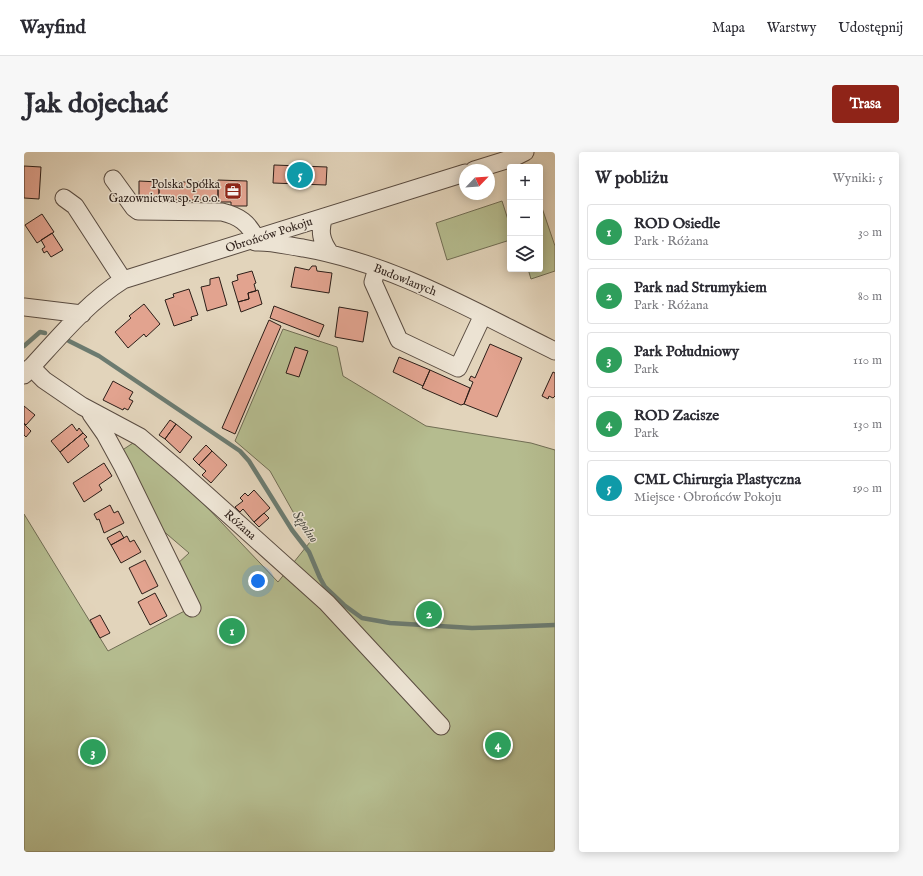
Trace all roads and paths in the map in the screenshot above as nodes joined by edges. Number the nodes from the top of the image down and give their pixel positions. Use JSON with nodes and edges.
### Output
{"nodes":[{"id":1,"x":518,"y":154,"type":"edge"},
{"id":2,"x":490,"y":164,"type":"edge"},
{"id":3,"x":459,"y":175,"type":"edge"},
{"id":4,"x":114,"y":179,"type":"dead end"},
{"id":5,"x":64,"y":198,"type":"dead end"},
{"id":6,"x":324,"y":217,"type":"junction"},
{"id":7,"x":301,"y":224,"type":"junction"},
{"id":8,"x":250,"y":241,"type":"junction"},
{"id":9,"x":310,"y":249,"type":"junction"},
{"id":10,"x":330,"y":253,"type":"junction"},
{"id":11,"x":377,"y":268,"type":"junction"},
{"id":12,"x":123,"y":280,"type":"junction"},
{"id":13,"x":24,"y":307,"type":"edge"},
{"id":14,"x":82,"y":314,"type":"junction"},
{"id":15,"x":483,"y":315,"type":"junction"},
{"id":16,"x":555,"y":351,"type":"edge"},
{"id":17,"x":28,"y":371,"type":"edge"},
{"id":18,"x":88,"y":409,"type":"junction"},
{"id":19,"x":192,"y":608,"type":"dead end"},
{"id":20,"x":441,"y":726,"type":"dead end"}],
"edges":[{"from":1,"to":2,"type":"street"},
{"from":3,"to":6,"type":"street","name":"Obrońców Pokoju"},
{"from":4,"to":8,"type":"street"},
{"from":5,"to":12,"type":"street"},
{"from":6,"to":7,"type":"street","name":"Obrońców Pokoju"},
{"from":6,"to":10,"type":"street"},
{"from":7,"to":8,"type":"street","name":"Obrońców Pokoju"},
{"from":7,"to":9,"type":"street"},
{"from":8,"to":9,"type":"street","name":"Budowlanych"},
{"from":8,"to":12,"type":"street","name":"Obrońców Pokoju"},
{"from":9,"to":10,"type":"street","name":"Budowlanych"},
{"from":10,"to":11,"type":"street","name":"Budowlanych"},
{"from":11,"to":15,"type":"street","name":"Budowlanych"},
{"from":11,"to":15,"type":"street"},
{"from":12,"to":14,"type":"street","name":"Obrońców Pokoju"},
{"from":13,"to":14,"type":"street"},
{"from":14,"to":17,"type":"street","name":"Obrońców Pokoju"},
{"from":15,"to":16,"type":"street","name":"Budowlanych"},
{"from":17,"to":18,"type":"street","name":"Różana"},
{"from":18,"to":19,"type":"street","name":"Różana"},
{"from":18,"to":20,"type":"street","name":"Różana"}]}
